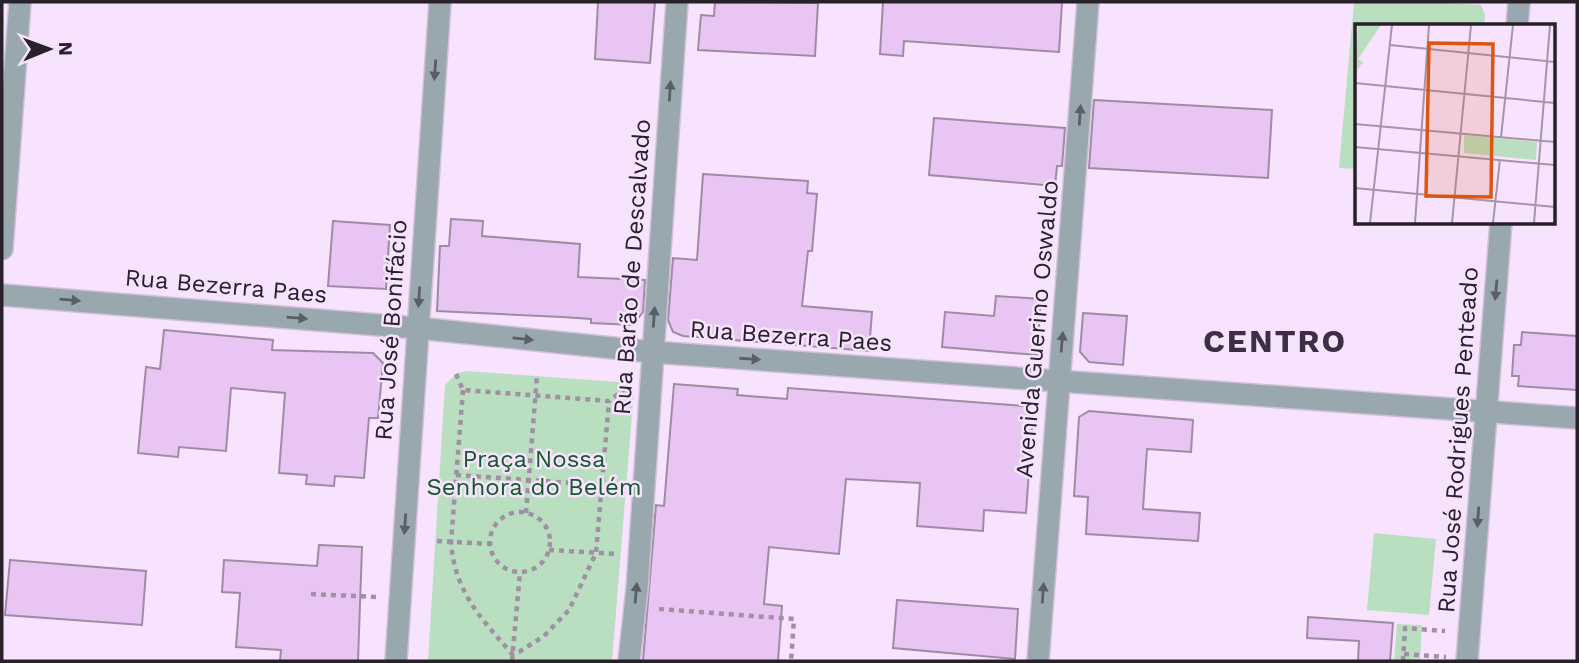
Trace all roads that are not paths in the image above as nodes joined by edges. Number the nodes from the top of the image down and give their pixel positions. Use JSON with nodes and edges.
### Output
{"nodes":[{"id":1,"x":20,"y":2,"type":"edge"},
{"id":2,"x":440,"y":2,"type":"edge"},
{"id":3,"x":677,"y":2,"type":"edge"},
{"id":4,"x":1088,"y":2,"type":"edge"},
{"id":5,"x":1518,"y":2,"type":"edge"},
{"id":6,"x":1517,"y":24,"type":"edge"},
{"id":7,"x":1501,"y":224,"type":"edge"},
{"id":8,"x":2,"y":249,"type":"edge"},
{"id":9,"x":2,"y":295,"type":"edge"},
{"id":10,"x":417,"y":328,"type":"junction"},
{"id":11,"x":652,"y":352,"type":"junction"},
{"id":12,"x":1059,"y":381,"type":"junction"},
{"id":13,"x":1486,"y":412,"type":"junction"},
{"id":14,"x":1577,"y":418,"type":"edge"},
{"id":15,"x":1467,"y":660,"type":"edge"},
{"id":16,"x":396,"y":661,"type":"edge"},
{"id":17,"x":629,"y":661,"type":"edge"},
{"id":18,"x":1038,"y":661,"type":"edge"}],
"edges":[{"from":1,"to":8,"type":"street"},
{"from":2,"to":10,"type":"street","name":"Rua José Bonifácio","one_way":true},
{"from":11,"to":3,"type":"street","name":"Rua Barão de Descalvado","one_way":true},
{"from":12,"to":4,"type":"street","name":"Avenida Guerino Oswaldo","one_way":true},
{"from":5,"to":6,"type":"street"},
{"from":7,"to":13,"type":"street","name":"Rua José Rodrigues Penteado","one_way":true},
{"from":9,"to":10,"type":"street","name":"Rua Bezerra Paes","one_way":true},
{"from":10,"to":11,"type":"street","name":"Rua Bezerra Paes","one_way":true},
{"from":10,"to":16,"type":"street","name":"Rua José Bonifácio","one_way":true},
{"from":11,"to":12,"type":"street","name":"Rua Bezerra Paes","one_way":true},
{"from":17,"to":11,"type":"street","name":"Rua Barão de Descalvado","one_way":true},
{"from":12,"to":13,"type":"street","name":"Rua Bezerra Paes"},
{"from":18,"to":12,"type":"street","name":"Avenida Guerino Oswaldo","one_way":true},
{"from":13,"to":14,"type":"street","name":"Rua Bezerra Paes"},
{"from":13,"to":15,"type":"street","name":"Rua José Rodrigues Penteado","one_way":true}]}
